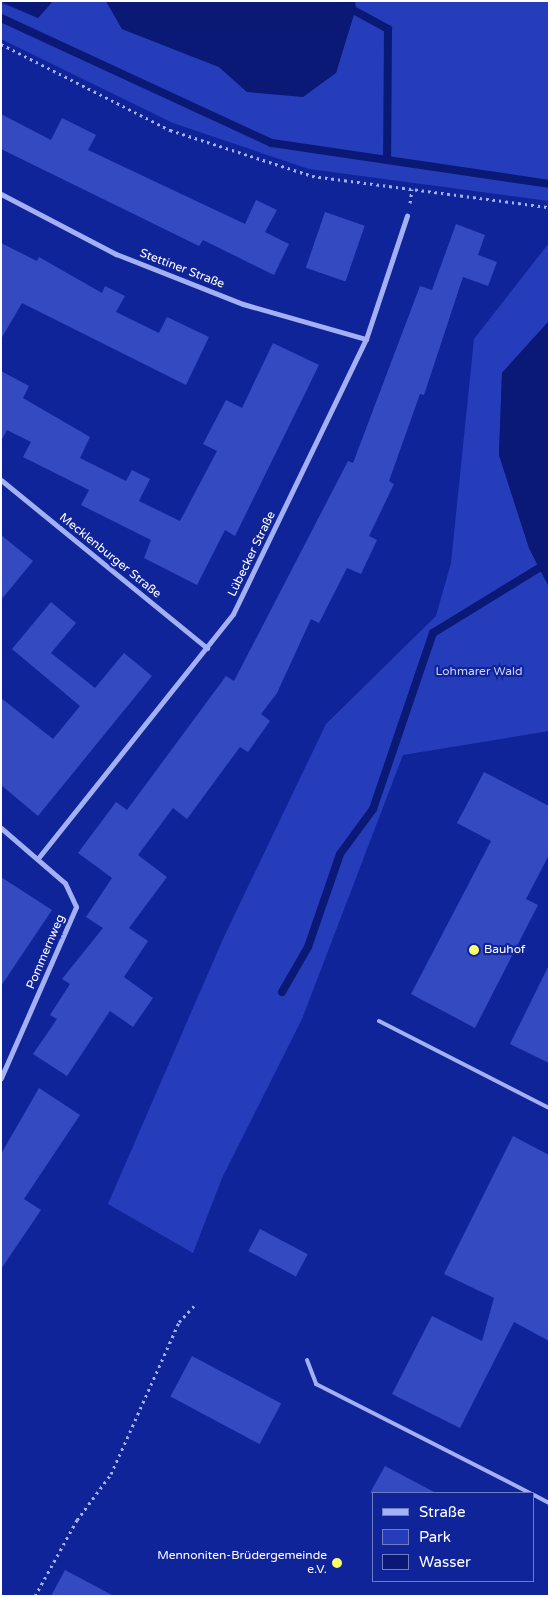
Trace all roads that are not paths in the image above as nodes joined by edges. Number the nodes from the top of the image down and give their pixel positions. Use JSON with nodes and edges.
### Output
{"nodes":[{"id":1,"x":1,"y":194,"type":"edge"},
{"id":2,"x":407,"y":216,"type":"dead end"},
{"id":3,"x":366,"y":339,"type":"junction"},
{"id":4,"x":1,"y":480,"type":"edge"},
{"id":5,"x":207,"y":648,"type":"junction"},
{"id":6,"x":1,"y":828,"type":"edge"},
{"id":7,"x":39,"y":857,"type":"junction"},
{"id":8,"x":379,"y":1021,"type":"dead end"},
{"id":9,"x":1,"y":1078,"type":"edge"},
{"id":10,"x":549,"y":1108,"type":"edge"},
{"id":11,"x":307,"y":1360,"type":"dead end"},
{"id":12,"x":528,"y":1492,"type":"edge"},
{"id":13,"x":535,"y":1496,"type":"edge"},
{"id":14,"x":549,"y":1503,"type":"edge"}],
"edges":[{"from":1,"to":3,"type":"street","name":"Stettiner Straße"},
{"from":2,"to":3,"type":"street","name":"Lübecker Straße"},
{"from":3,"to":5,"type":"street","name":"Lübecker Straße"},
{"from":4,"to":5,"type":"street","name":"Mecklenburger Straße"},
{"from":5,"to":7,"type":"street","name":"Lübecker Straße"},
{"from":6,"to":7,"type":"street","name":"Pommernweg"},
{"from":7,"to":9,"type":"street","name":"Pommernweg"},
{"from":8,"to":10,"type":"lane"},
{"from":11,"to":12,"type":"lane"},
{"from":13,"to":14,"type":"lane"}]}
